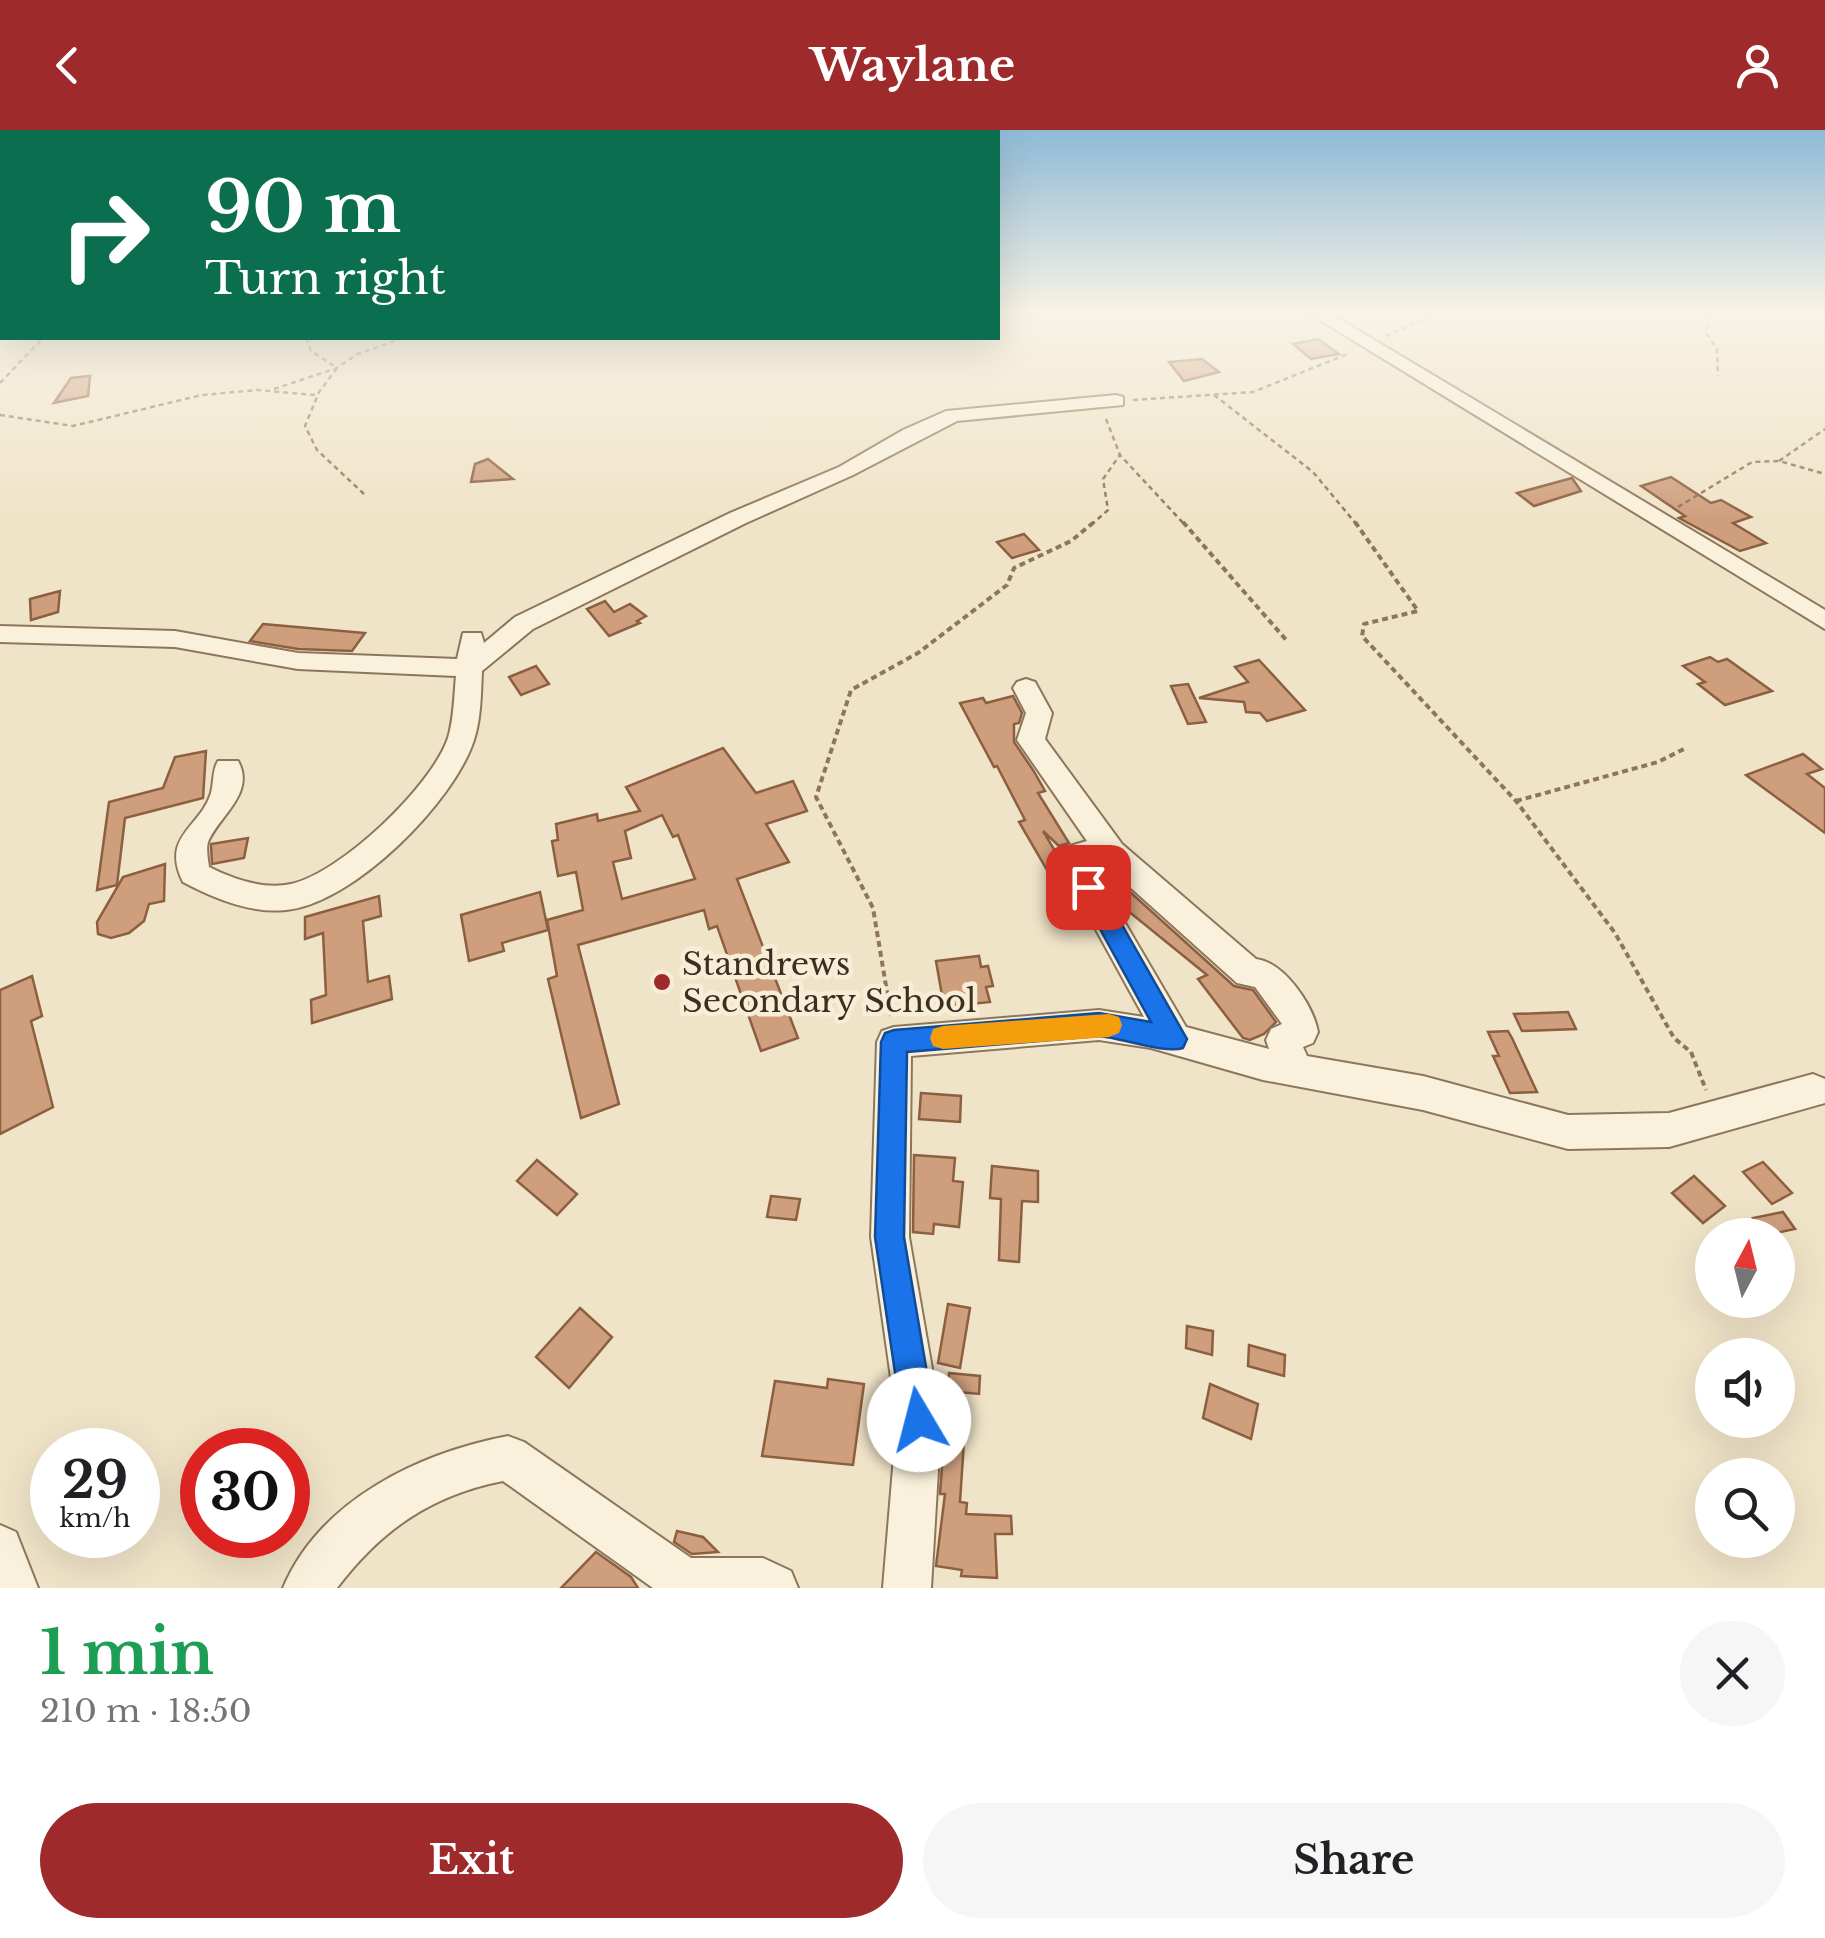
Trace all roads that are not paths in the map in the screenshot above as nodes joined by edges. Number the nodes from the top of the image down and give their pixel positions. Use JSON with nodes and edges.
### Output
{"nodes":[{"id":1,"x":1431,"y":382,"type":"edge"},
{"id":2,"x":1116,"y":401,"type":"road end"},
{"id":3,"x":1825,"y":622,"type":"edge"},
{"id":4,"x":0,"y":634,"type":"edge"},
{"id":5,"x":470,"y":653,"type":"junction"},
{"id":6,"x":1026,"y":688,"type":"dead end"},
{"id":7,"x":228,"y":768,"type":"dead end"},
{"id":8,"x":1108,"y":846,"type":"junction"},
{"id":9,"x":1174,"y":1039,"type":"junction"},
{"id":10,"x":1295,"y":1070,"type":"junction"},
{"id":11,"x":1821,"y":1096,"type":"edge"},
{"id":12,"x":0,"y":1548,"type":"edge"},
{"id":13,"x":14,"y":1588,"type":"edge"},
{"id":14,"x":307,"y":1588,"type":"edge"},
{"id":15,"x":774,"y":1588,"type":"edge"},
{"id":16,"x":907,"y":1588,"type":"edge"}],
"edges":[{"from":1,"to":3,"type":"street"},
{"from":2,"to":5,"type":"street"},
{"from":4,"to":5,"type":"street"},
{"from":5,"to":7,"type":"street"},
{"from":6,"to":8,"type":"street"},
{"from":8,"to":9,"type":"street"},
{"from":8,"to":10,"type":"street"},
{"from":9,"to":10,"type":"street"},
{"from":9,"to":16,"type":"street"},
{"from":10,"to":11,"type":"street"},
{"from":12,"to":13,"type":"street"},
{"from":14,"to":15,"type":"street"}]}
